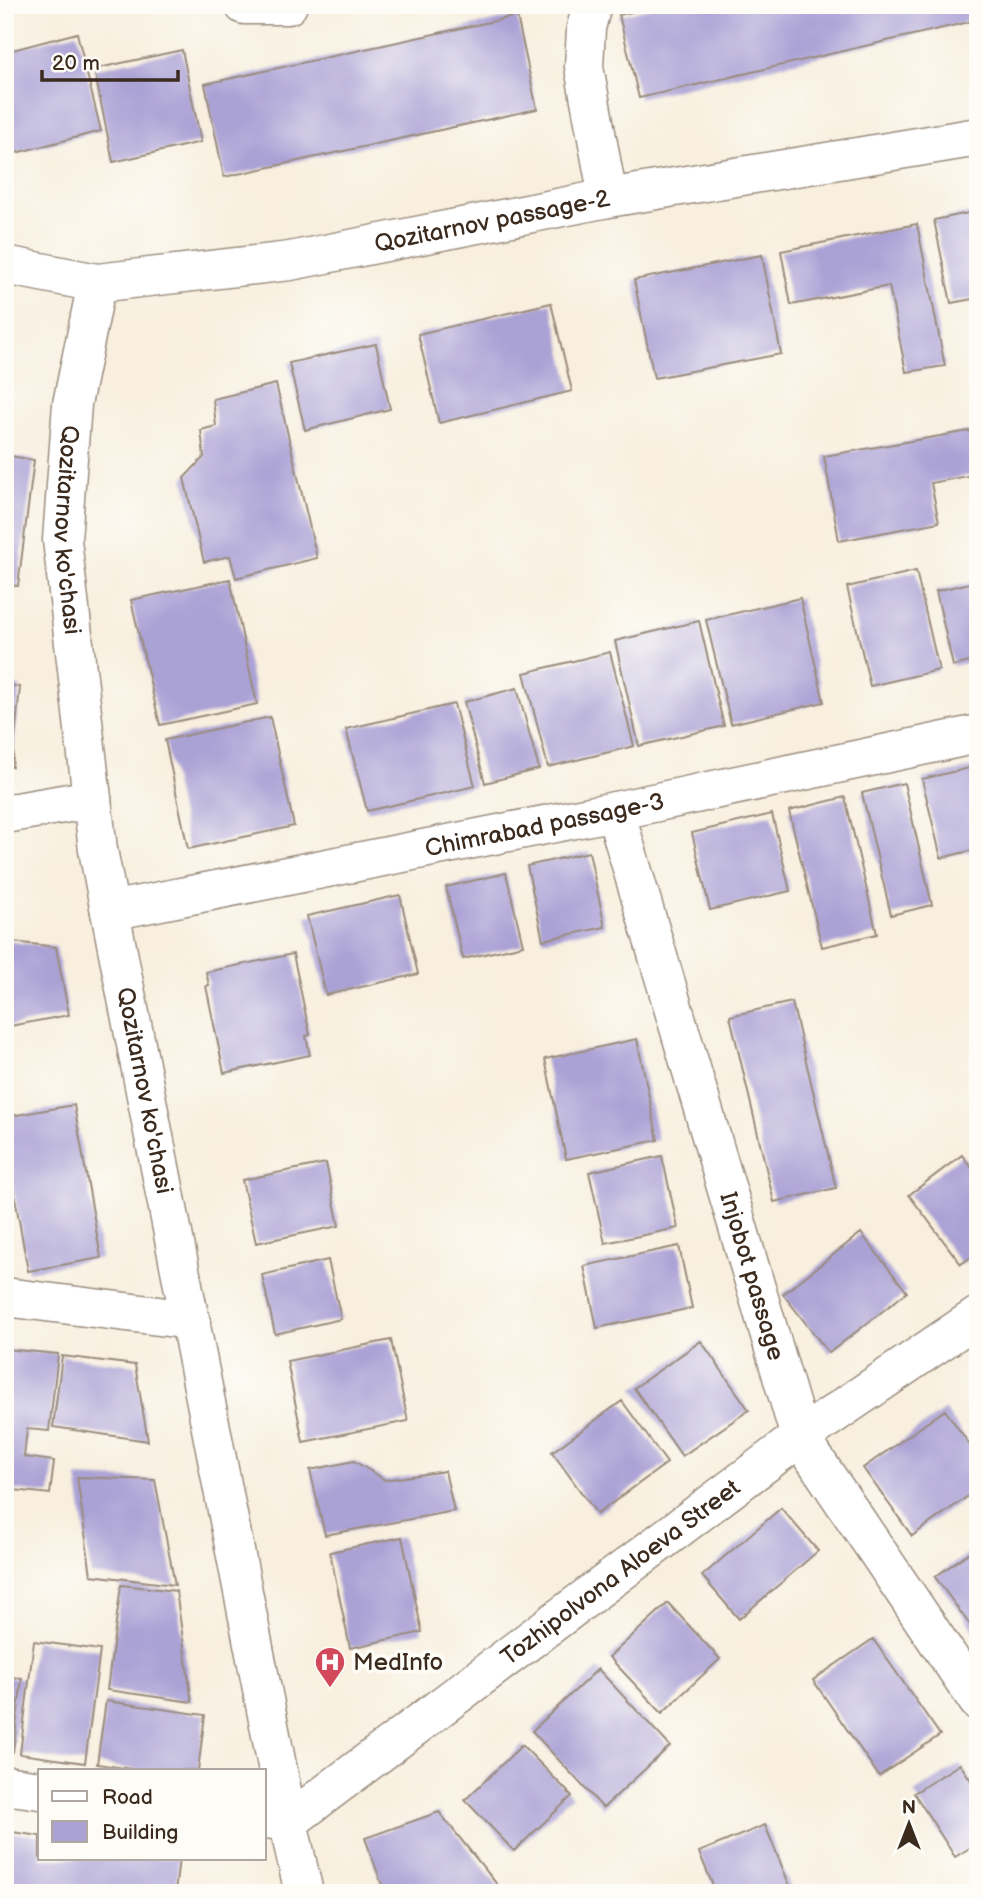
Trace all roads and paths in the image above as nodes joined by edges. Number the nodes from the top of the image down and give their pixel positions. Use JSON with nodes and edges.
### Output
{"nodes":[{"id":1,"x":244,"y":5,"type":"edge"},
{"id":2,"x":288,"y":5,"type":"edge"},
{"id":3,"x":592,"y":5,"type":"edge"},
{"id":4,"x":978,"y":136,"type":"edge"},
{"id":5,"x":608,"y":198,"type":"junction"},
{"id":6,"x":5,"y":265,"type":"edge"},
{"id":7,"x":97,"y":283,"type":"junction"},
{"id":8,"x":978,"y":734,"type":"edge"},
{"id":9,"x":92,"y":799,"type":"junction"},
{"id":10,"x":615,"y":811,"type":"junction"},
{"id":11,"x":5,"y":814,"type":"edge"},
{"id":12,"x":110,"y":911,"type":"junction"},
{"id":13,"x":5,"y":1297,"type":"edge"},
{"id":14,"x":978,"y":1316,"type":"edge"},
{"id":15,"x":191,"y":1320,"type":"junction"},
{"id":16,"x":800,"y":1437,"type":"junction"},
{"id":17,"x":978,"y":1700,"type":"edge"},
{"id":18,"x":5,"y":1785,"type":"edge"},
{"id":19,"x":38,"y":1790,"type":"edge"},
{"id":20,"x":276,"y":1820,"type":"edge"},
{"id":21,"x":304,"y":1893,"type":"edge"}],
"edges":[{"from":1,"to":2,"type":"street"},
{"from":3,"to":5,"type":"street"},
{"from":4,"to":5,"type":"street","name":"Qozitarnov passage-2"},
{"from":5,"to":7,"type":"street","name":"Qozitarnov passage-2"},
{"from":6,"to":7,"type":"street","name":"Qozitarnov passage-2"},
{"from":7,"to":9,"type":"street","name":"Qozitarnov ko'chasi"},
{"from":8,"to":10,"type":"street","name":"Chimrаbаd passage-3"},
{"from":9,"to":11,"type":"street"},
{"from":9,"to":12,"type":"street","name":"Qozitarnov ko'chasi"},
{"from":10,"to":12,"type":"street","name":"Chimrаbаd passage-3"},
{"from":10,"to":16,"type":"street","name":"Injobot passage"},
{"from":12,"to":15,"type":"street","name":"Qozitarnov ko'chasi"},
{"from":13,"to":15,"type":"street"},
{"from":14,"to":16,"type":"street","name":"Tozhipolvona Aloeva Street"},
{"from":15,"to":20,"type":"street","name":"Qozitarnov ko'chasi"},
{"from":16,"to":17,"type":"street","name":"Injobot passage"},
{"from":16,"to":20,"type":"street","name":"Tozhipolvona Aloeva Street"},
{"from":18,"to":19,"type":"street"},
{"from":20,"to":21,"type":"street","name":"Qozitarnov ko'chasi"}]}
